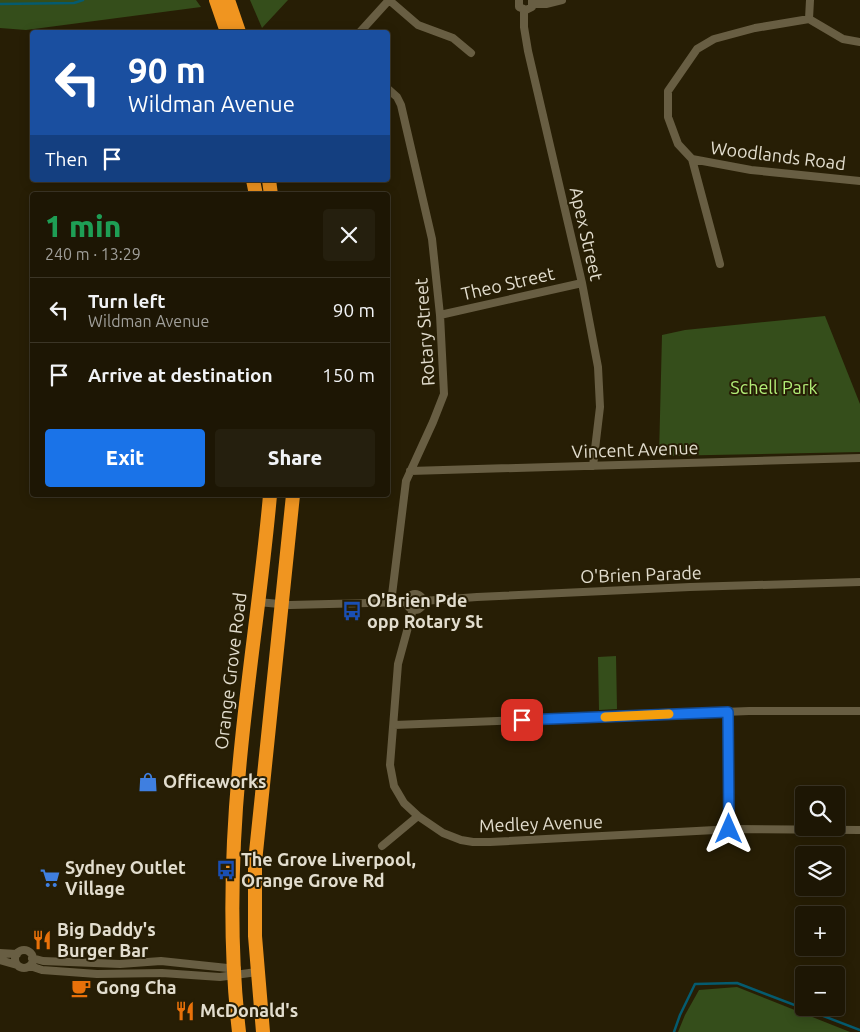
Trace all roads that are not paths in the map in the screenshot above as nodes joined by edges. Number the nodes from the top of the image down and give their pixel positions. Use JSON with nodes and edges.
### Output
{"nodes":[{"id":1,"x":216,"y":0,"type":"edge"},
{"id":2,"x":228,"y":0,"type":"edge"},
{"id":3,"x":389,"y":0,"type":"edge"},
{"id":4,"x":519,"y":0,"type":"edge"},
{"id":5,"x":562,"y":0,"type":"edge"},
{"id":6,"x":810,"y":0,"type":"edge"},
{"id":7,"x":533,"y":2,"type":"edge"},
{"id":8,"x":524,"y":10,"type":"junction"},
{"id":9,"x":809,"y":19,"type":"junction"},
{"id":10,"x":226,"y":30,"type":"edge"},
{"id":11,"x":238,"y":30,"type":"edge"},
{"id":12,"x":362,"y":30,"type":"edge"},
{"id":13,"x":860,"y":42,"type":"edge"},
{"id":14,"x":471,"y":52,"type":"dead end"},
{"id":15,"x":390,"y":91,"type":"edge"},
{"id":16,"x":692,"y":160,"type":"junction"},
{"id":17,"x":860,"y":181,"type":"edge"},
{"id":18,"x":720,"y":264,"type":"dead end"},
{"id":19,"x":582,"y":283,"type":"junction"},
{"id":20,"x":440,"y":315,"type":"junction"},
{"id":21,"x":860,"y":458,"type":"edge"},
{"id":22,"x":593,"y":466,"type":"junction"},
{"id":23,"x":410,"y":472,"type":"junction"},
{"id":24,"x":270,"y":497,"type":"edge"},
{"id":25,"x":292,"y":497,"type":"edge"},
{"id":26,"x":860,"y":582,"type":"edge"},
{"id":27,"x":423,"y":601,"type":"junction"},
{"id":28,"x":258,"y":602,"type":"junction"},
{"id":29,"x":407,"y":602,"type":"junction"},
{"id":30,"x":391,"y":603,"type":"junction"},
{"id":31,"x":281,"y":605,"type":"junction"},
{"id":32,"x":414,"y":610,"type":"junction"},
{"id":33,"x":728,"y":712,"type":"junction"},
{"id":34,"x":860,"y":712,"type":"edge"},
{"id":35,"x":394,"y":725,"type":"junction"},
{"id":36,"x":418,"y":816,"type":"junction"},
{"id":37,"x":729,"y":829,"type":"junction"},
{"id":38,"x":860,"y":830,"type":"edge"},
{"id":39,"x":382,"y":846,"type":"dead end"},
{"id":40,"x":0,"y":953,"type":"edge"},
{"id":41,"x":17,"y":954,"type":"junction"},
{"id":42,"x":0,"y":960,"type":"edge"},
{"id":43,"x":31,"y":962,"type":"junction"},
{"id":44,"x":17,"y":964,"type":"junction"},
{"id":45,"x":233,"y":972,"type":"junction"},
{"id":46,"x":257,"y":972,"type":"junction"},
{"id":47,"x":239,"y":1032,"type":"edge"},
{"id":48,"x":263,"y":1032,"type":"edge"}],
"edges":[{"from":1,"to":10,"type":"highway"},
{"from":2,"to":11,"type":"highway"},
{"from":3,"to":12,"type":"street"},
{"from":3,"to":14,"type":"street"},
{"from":4,"to":8,"type":"street"},
{"from":5,"to":7,"type":"street"},
{"from":6,"to":9,"type":"street"},
{"from":7,"to":8,"type":"street"},
{"from":8,"to":19,"type":"street","name":"Apex Street"},
{"from":9,"to":13,"type":"street"},
{"from":9,"to":16,"type":"street","name":"Woodlands Road"},
{"from":15,"to":20,"type":"street","name":"Rotary Street"},
{"from":16,"to":17,"type":"street","name":"Woodlands Road"},
{"from":16,"to":18,"type":"street"},
{"from":19,"to":20,"type":"street","name":"Theo Street"},
{"from":19,"to":22,"type":"street","name":"Apex Street"},
{"from":20,"to":23,"type":"street","name":"Rotary Street"},
{"from":21,"to":22,"type":"street","name":"Vincent Avenue"},
{"from":22,"to":23,"type":"street","name":"Vincent Avenue"},
{"from":23,"to":30,"type":"street","name":"Rotary Street"},
{"from":24,"to":28,"type":"highway","name":"Orange Grove Road"},
{"from":25,"to":31,"type":"highway"},
{"from":26,"to":27,"type":"street","name":"O'Brien Parade"},
{"from":27,"to":29,"type":"street"},
{"from":27,"to":32,"type":"street"},
{"from":28,"to":31,"type":"street"},
{"from":28,"to":45,"type":"highway","name":"Orange Grove Road"},
{"from":29,"to":30,"type":"street"},
{"from":29,"to":32,"type":"street"},
{"from":30,"to":31,"type":"street"},
{"from":31,"to":46,"type":"highway"},
{"from":32,"to":35,"type":"street","name":"Medley Avenue"},
{"from":33,"to":34,"type":"street"},
{"from":33,"to":35,"type":"street"},
{"from":33,"to":37,"type":"street"},
{"from":35,"to":36,"type":"street","name":"Medley Avenue"},
{"from":36,"to":37,"type":"street","name":"Medley Avenue"},
{"from":36,"to":39,"type":"street"},
{"from":37,"to":38,"type":"street","name":"Medley Avenue"},
{"from":40,"to":41,"type":"street"},
{"from":41,"to":43,"type":"street"},
{"from":41,"to":44,"type":"street"},
{"from":42,"to":44,"type":"street"},
{"from":43,"to":44,"type":"street"},
{"from":43,"to":45,"type":"street"},
{"from":45,"to":46,"type":"street"},
{"from":45,"to":47,"type":"highway","name":"Orange Grove Road"},
{"from":46,"to":48,"type":"highway"}]}
